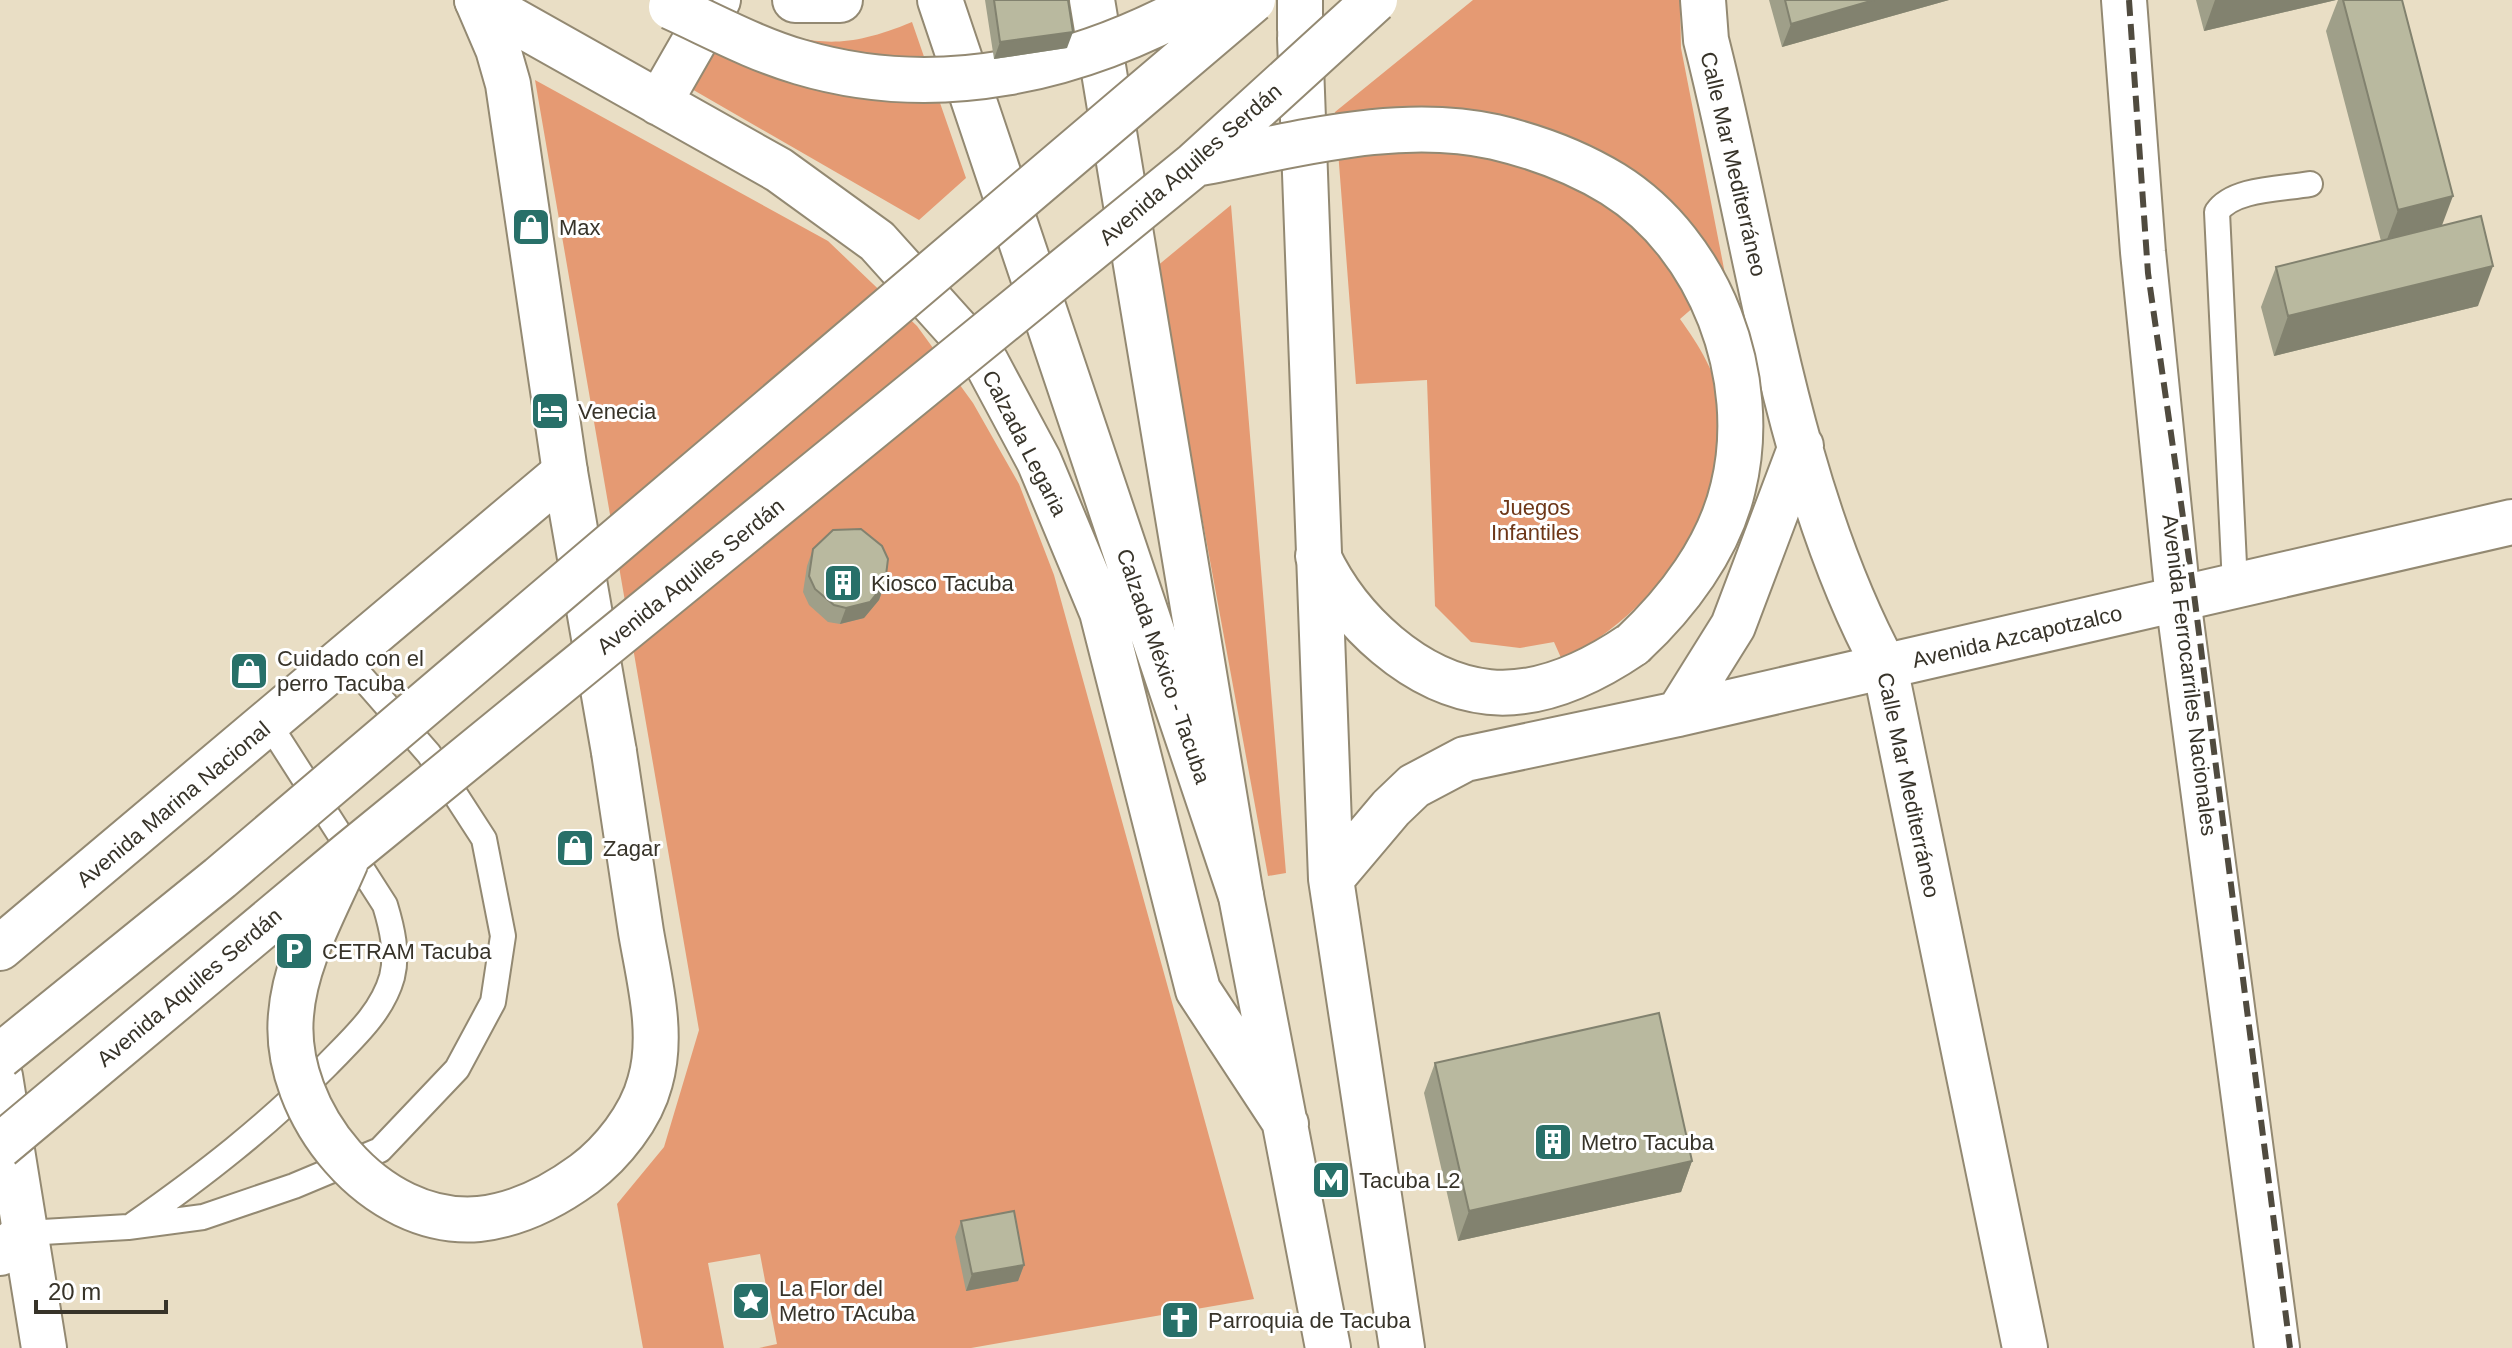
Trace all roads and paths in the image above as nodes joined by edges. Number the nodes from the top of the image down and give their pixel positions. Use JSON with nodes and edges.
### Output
{"nodes":[{"id":1,"x":477,"y":0,"type":"edge"},
{"id":2,"x":659,"y":0,"type":"edge"},
{"id":3,"x":718,"y":0,"type":"edge"},
{"id":4,"x":795,"y":0,"type":"edge"},
{"id":5,"x":840,"y":0,"type":"edge"},
{"id":6,"x":940,"y":0,"type":"edge"},
{"id":7,"x":1092,"y":0,"type":"edge"},
{"id":8,"x":1203,"y":0,"type":"edge"},
{"id":9,"x":1253,"y":0,"type":"edge"},
{"id":10,"x":1375,"y":0,"type":"edge"},
{"id":11,"x":1703,"y":0,"type":"edge"},
{"id":12,"x":2124,"y":0,"type":"edge"},
{"id":13,"x":1297,"y":10,"type":"edge"},
{"id":14,"x":659,"y":103,"type":"junction"},
{"id":15,"x":1195,"y":164,"type":"junction"},
{"id":16,"x":2310,"y":184,"type":"dead end"},
{"id":17,"x":1801,"y":446,"type":"junction"},
{"id":18,"x":565,"y":472,"type":"junction"},
{"id":19,"x":2512,"y":522,"type":"edge"},
{"id":20,"x":1318,"y":556,"type":"junction"},
{"id":21,"x":2235,"y":585,"type":"junction"},
{"id":22,"x":2178,"y":599,"type":"junction"},
{"id":23,"x":346,"y":659,"type":"junction"},
{"id":24,"x":1885,"y":667,"type":"junction"},
{"id":25,"x":1678,"y":714,"type":"junction"},
{"id":26,"x":269,"y":724,"type":"junction"},
{"id":27,"x":349,"y":854,"type":"junction"},
{"id":28,"x":1331,"y":879,"type":"junction"},
{"id":29,"x":1241,"y":896,"type":"junction"},
{"id":30,"x":0,"y":948,"type":"edge"},
{"id":31,"x":0,"y":1056,"type":"edge"},
{"id":32,"x":0,"y":1076,"type":"edge"},
{"id":33,"x":1286,"y":1124,"type":"junction"},
{"id":34,"x":0,"y":1146,"type":"edge"},
{"id":35,"x":128,"y":1227,"type":"junction"},
{"id":36,"x":13,"y":1243,"type":"edge"},
{"id":37,"x":44,"y":1348,"type":"edge"},
{"id":38,"x":1328,"y":1348,"type":"edge"},
{"id":39,"x":1402,"y":1348,"type":"edge"},
{"id":40,"x":2025,"y":1348,"type":"edge"},
{"id":41,"x":2277,"y":1348,"type":"edge"}],
"edges":[{"from":1,"to":14,"type":"main road","name":"Calzada Legaria"},
{"from":1,"to":18,"type":"main road"},
{"from":2,"to":8,"type":"main road","bridge":true},
{"from":3,"to":14,"type":"main road"},
{"from":4,"to":5,"type":"main road"},
{"from":6,"to":29,"type":"main road","name":"Calzada México - Tacuba"},
{"from":7,"to":29,"type":"main road"},
{"from":9,"to":31,"type":"main road","bridge":true},
{"from":10,"to":15,"type":"main road","name":"Avenida Aquiles Serdán","bridge":true},
{"from":11,"to":17,"type":"main road","name":"Calle Mar Mediterráneo"},
{"from":12,"to":22,"type":"main road","name":"Avenida Ferrocarriles Nacionales"},
{"from":13,"to":20,"type":"main road"},
{"from":14,"to":33,"type":"main road","name":"Calzada Legaria"},
{"from":15,"to":20,"type":"main road","bridge":true},
{"from":15,"to":27,"type":"main road","name":"Avenida Aquiles Serdán","bridge":true},
{"from":16,"to":21,"type":"lane"},
{"from":17,"to":24,"type":"main road","name":"Calle Mar Mediterráneo"},
{"from":17,"to":25,"type":"main road"},
{"from":18,"to":23,"type":"main road","name":"Avenida Marina Nacional"},
{"from":18,"to":27,"type":"main road","bridge":true},
{"from":19,"to":21,"type":"main road","name":"Avenida Azcapotzalco"},
{"from":20,"to":28,"type":"main road"},
{"from":21,"to":22,"type":"main road","name":"Avenida Azcapotzalco"},
{"from":22,"to":24,"type":"main road","name":"Avenida Azcapotzalco"},
{"from":22,"to":41,"type":"main road","name":"Avenida Ferrocarriles Nacionales"},
{"from":23,"to":26,"type":"main road","name":"Avenida Marina Nacional"},
{"from":23,"to":35,"type":"lane"},
{"from":24,"to":25,"type":"main road","name":"Avenida Azcapotzalco"},
{"from":24,"to":40,"type":"main road","name":"Calle Mar Mediterráneo"},
{"from":25,"to":28,"type":"main road","name":"Avenida Azcapotzalco"},
{"from":26,"to":30,"type":"main road","name":"Avenida Marina Nacional"},
{"from":26,"to":35,"type":"lane"},
{"from":27,"to":34,"type":"main road","name":"Avenida Aquiles Serdán","bridge":true},
{"from":28,"to":39,"type":"main road"},
{"from":29,"to":33,"type":"main road","name":"Calzada México - Tacuba"},
{"from":32,"to":36,"type":"main road"},
{"from":33,"to":38,"type":"main road","name":"Calzada México - Tacuba"},
{"from":35,"to":36,"type":"lane"},
{"from":36,"to":37,"type":"main road"}]}
